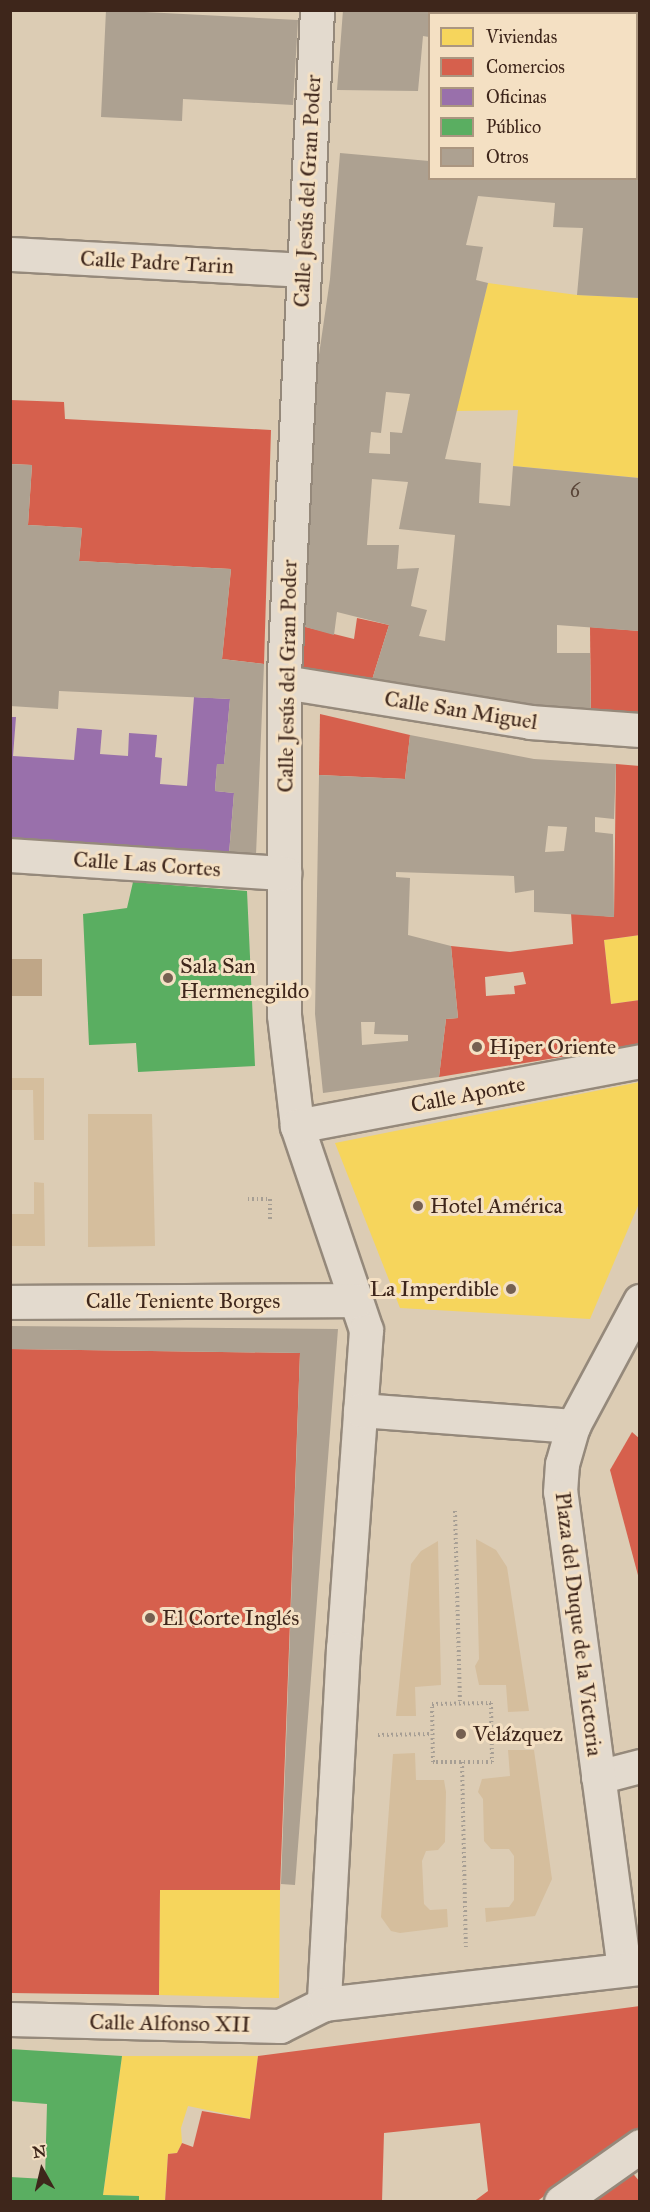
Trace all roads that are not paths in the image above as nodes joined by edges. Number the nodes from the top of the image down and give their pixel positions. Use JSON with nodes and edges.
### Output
{"nodes":[{"id":1,"x":316,"y":10,"type":"edge"},
{"id":2,"x":10,"y":254,"type":"edge"},
{"id":3,"x":303,"y":270,"type":"junction"},
{"id":4,"x":284,"y":682,"type":"junction"},
{"id":5,"x":639,"y":730,"type":"edge"},
{"id":6,"x":10,"y":855,"type":"edge"},
{"id":7,"x":284,"y":873,"type":"junction"},
{"id":8,"x":639,"y":1061,"type":"edge"},
{"id":9,"x":297,"y":1126,"type":"junction"},
{"id":10,"x":356,"y":1300,"type":"junction"},
{"id":11,"x":639,"y":1301,"type":"edge"},
{"id":12,"x":10,"y":1302,"type":"edge"},
{"id":13,"x":360,"y":1410,"type":"junction"},
{"id":14,"x":573,"y":1426,"type":"junction"},
{"id":15,"x":639,"y":1766,"type":"edge"},
{"id":16,"x":598,"y":1777,"type":"junction"},
{"id":17,"x":632,"y":1969,"type":"edge"},
{"id":18,"x":324,"y":2004,"type":"junction"},
{"id":19,"x":10,"y":2019,"type":"edge"},
{"id":20,"x":639,"y":2146,"type":"edge"},
{"id":21,"x":561,"y":2202,"type":"edge"}],
"edges":[{"from":1,"to":3,"type":"street","name":"Calle Jesús del Gran Poder"},
{"from":2,"to":3,"type":"street","name":"Calle Padre Tarin"},
{"from":3,"to":4,"type":"street","name":"Calle Jesús del Gran Poder"},
{"from":4,"to":5,"type":"street","name":"Calle San Miguel"},
{"from":4,"to":7,"type":"street","name":"Calle Jesús del Gran Poder"},
{"from":6,"to":7,"type":"street","name":"Calle Las Cortes"},
{"from":7,"to":9,"type":"street","name":"Calle Jesús del Gran Poder"},
{"from":8,"to":9,"type":"street","name":"Calle Aponte"},
{"from":9,"to":10,"type":"street","name":"Calle Jesús del Gran Poder"},
{"from":10,"to":12,"type":"street","name":"Calle Teniente Borges"},
{"from":10,"to":13,"type":"street","name":"Calle Jesús del Gran Poder"},
{"from":11,"to":14,"type":"street","name":"Plaza del Duque de la Victoria"},
{"from":13,"to":14,"type":"street"},
{"from":13,"to":18,"type":"street"},
{"from":14,"to":16,"type":"street","name":"Plaza del Duque de la Victoria"},
{"from":15,"to":16,"type":"street"},
{"from":16,"to":17,"type":"street","name":"Plaza del Duque de la Victoria"},
{"from":17,"to":18,"type":"street","name":"Plaza del Duque de la Victoria"},
{"from":18,"to":19,"type":"street","name":"Calle Alfonso XII"},
{"from":20,"to":21,"type":"street"}]}
